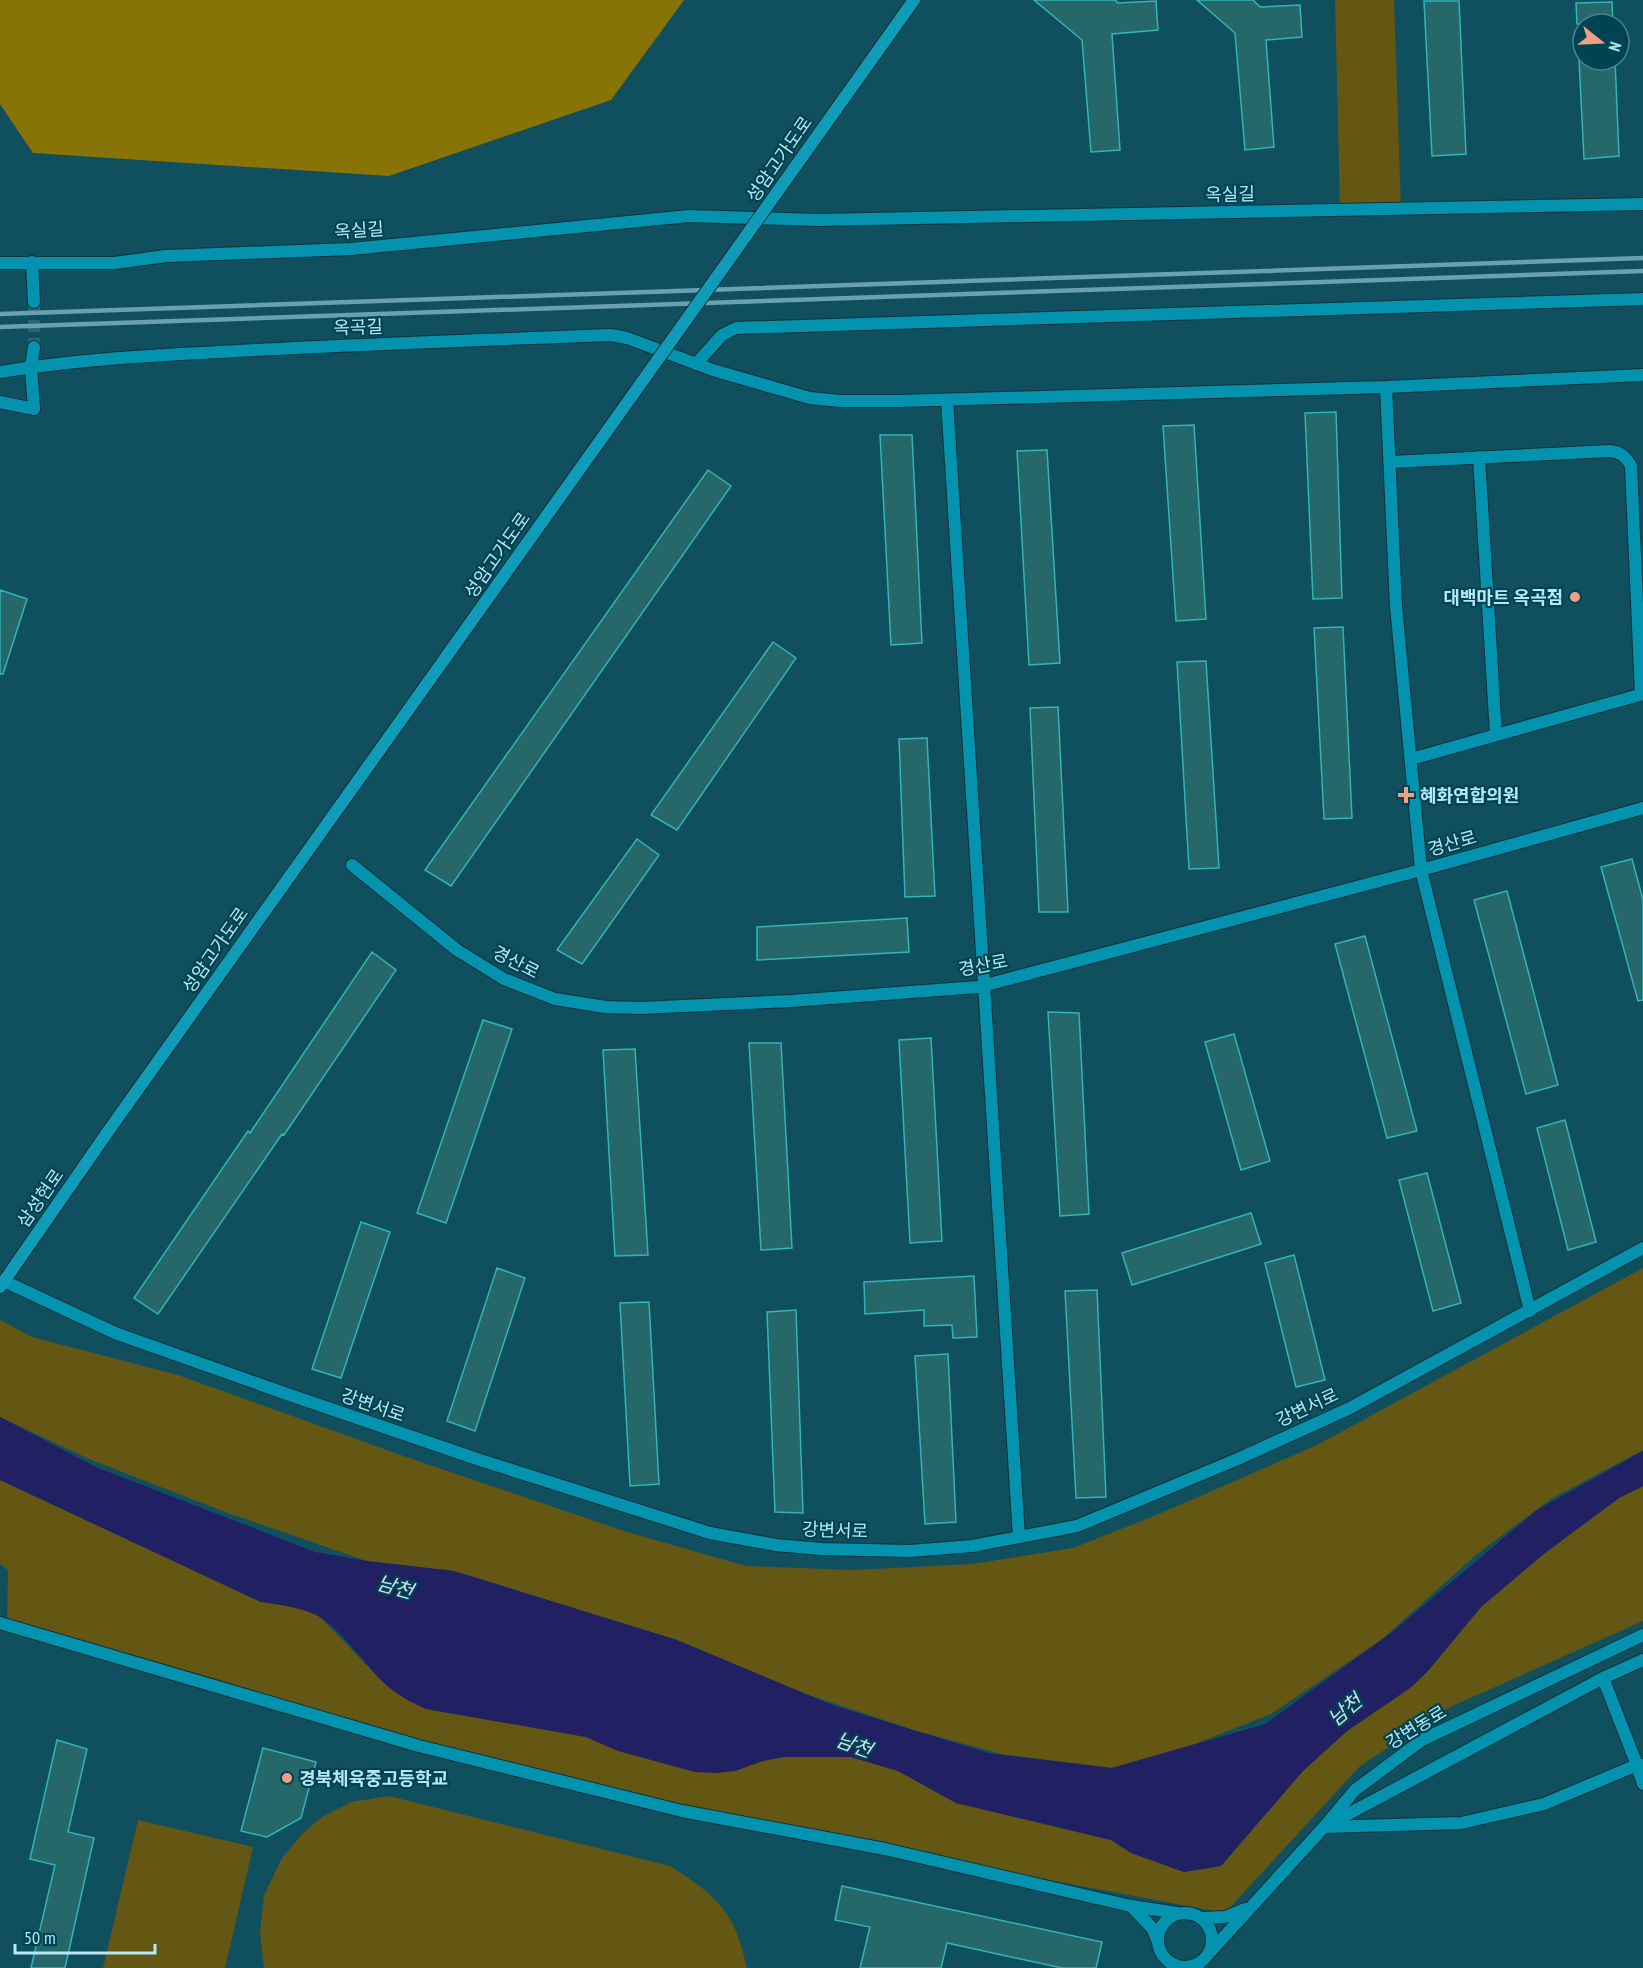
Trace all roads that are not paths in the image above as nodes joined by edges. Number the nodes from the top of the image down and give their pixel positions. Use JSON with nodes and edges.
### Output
{"nodes":[{"id":1,"x":914,"y":0,"type":"edge"},
{"id":2,"x":1643,"y":204,"type":"edge"},
{"id":3,"x":32,"y":262,"type":"junction"},
{"id":4,"x":0,"y":263,"type":"edge"},
{"id":5,"x":1643,"y":299,"type":"edge"},
{"id":6,"x":34,"y":302,"type":"tunnel mouth"},
{"id":7,"x":34,"y":347,"type":"tunnel mouth"},
{"id":8,"x":696,"y":364,"type":"junction"},
{"id":9,"x":31,"y":367,"type":"junction"},
{"id":10,"x":0,"y":372,"type":"edge"},
{"id":11,"x":1643,"y":375,"type":"edge"},
{"id":12,"x":1386,"y":387,"type":"junction"},
{"id":13,"x":947,"y":400,"type":"junction"},
{"id":14,"x":0,"y":402,"type":"edge"},
{"id":15,"x":1479,"y":458,"type":"junction"},
{"id":16,"x":1390,"y":462,"type":"junction"},
{"id":17,"x":1642,"y":694,"type":"edge"},
{"id":18,"x":1496,"y":735,"type":"junction"},
{"id":19,"x":1411,"y":759,"type":"junction"},
{"id":20,"x":1643,"y":808,"type":"edge"},
{"id":21,"x":352,"y":865,"type":"dead end"},
{"id":22,"x":1421,"y":870,"type":"junction"},
{"id":23,"x":984,"y":985,"type":"junction"},
{"id":24,"x":109,"y":1130,"type":"joint"},
{"id":25,"x":1643,"y":1248,"type":"edge"},
{"id":26,"x":2,"y":1284,"type":"edge"},
{"id":27,"x":1530,"y":1311,"type":"junction"},
{"id":28,"x":1019,"y":1537,"type":"junction"},
{"id":29,"x":0,"y":1623,"type":"edge"},
{"id":30,"x":1643,"y":1635,"type":"edge"},
{"id":31,"x":1643,"y":1660,"type":"edge"},
{"id":32,"x":1603,"y":1678,"type":"junction"},
{"id":33,"x":1640,"y":1765,"type":"edge"},
{"id":34,"x":1643,"y":1784,"type":"edge"},
{"id":35,"x":1324,"y":1827,"type":"junction"},
{"id":36,"x":1131,"y":1906,"type":"junction"},
{"id":37,"x":1249,"y":1907,"type":"junction"},
{"id":38,"x":1177,"y":1913,"type":"junction"},
{"id":39,"x":1203,"y":1918,"type":"junction"},
{"id":40,"x":1159,"y":1946,"type":"junction"},
{"id":41,"x":1210,"y":1951,"type":"junction"},
{"id":42,"x":1196,"y":1966,"type":"edge"},
{"id":43,"x":1162,"y":1968,"type":"edge"}],
"edges":[{"from":1,"to":24,"type":"main road","name":"성암고가도로","bridge":true},
{"from":2,"to":3,"type":"street","name":"옥실길"},
{"from":3,"to":4,"type":"street","name":"옥실길"},
{"from":3,"to":6,"type":"street"},
{"from":5,"to":8,"type":"street"},
{"from":7,"to":9,"type":"street"},
{"from":8,"to":9,"type":"street","name":"옥곡길"},
{"from":8,"to":13,"type":"street","name":"옥곡길"},
{"from":9,"to":10,"type":"street","name":"옥곡길"},
{"from":9,"to":14,"type":"street"},
{"from":11,"to":12,"type":"street","name":"옥곡길"},
{"from":12,"to":13,"type":"street","name":"옥곡길"},
{"from":12,"to":16,"type":"street"},
{"from":13,"to":23,"type":"street"},
{"from":15,"to":16,"type":"street"},
{"from":15,"to":17,"type":"street"},
{"from":15,"to":18,"type":"street"},
{"from":16,"to":19,"type":"street"},
{"from":17,"to":18,"type":"street"},
{"from":18,"to":19,"type":"street"},
{"from":19,"to":22,"type":"street"},
{"from":20,"to":22,"type":"street","name":"경산로"},
{"from":21,"to":23,"type":"street","name":"경산로"},
{"from":22,"to":23,"type":"street","name":"경산로"},
{"from":22,"to":27,"type":"street"},
{"from":23,"to":28,"type":"street"},
{"from":24,"to":26,"type":"main road","name":"삼성현로"},
{"from":25,"to":27,"type":"street","name":"강변서로"},
{"from":26,"to":28,"type":"street","name":"강변서로"},
{"from":27,"to":28,"type":"street","name":"강변서로"},
{"from":29,"to":36,"type":"street","name":"강변동로"},
{"from":30,"to":35,"type":"street","name":"강변동로"},
{"from":31,"to":32,"type":"street"},
{"from":32,"to":33,"type":"street"},
{"from":32,"to":35,"type":"street"},
{"from":33,"to":34,"type":"street"},
{"from":33,"to":35,"type":"street"},
{"from":35,"to":37,"type":"street","name":"강변동로"},
{"from":36,"to":38,"type":"street","name":"강변동로"},
{"from":36,"to":40,"type":"street"},
{"from":37,"to":39,"type":"street","name":"강변동로"},
{"from":37,"to":41,"type":"street","name":"강변동로"},
{"from":38,"to":39,"type":"street","name":"강변동로"},
{"from":38,"to":40,"type":"street"},
{"from":39,"to":41,"type":"street"},
{"from":40,"to":42,"type":"street","name":"강변동로"},
{"from":40,"to":43,"type":"street"},
{"from":41,"to":42,"type":"street","name":"강변동로"}]}
